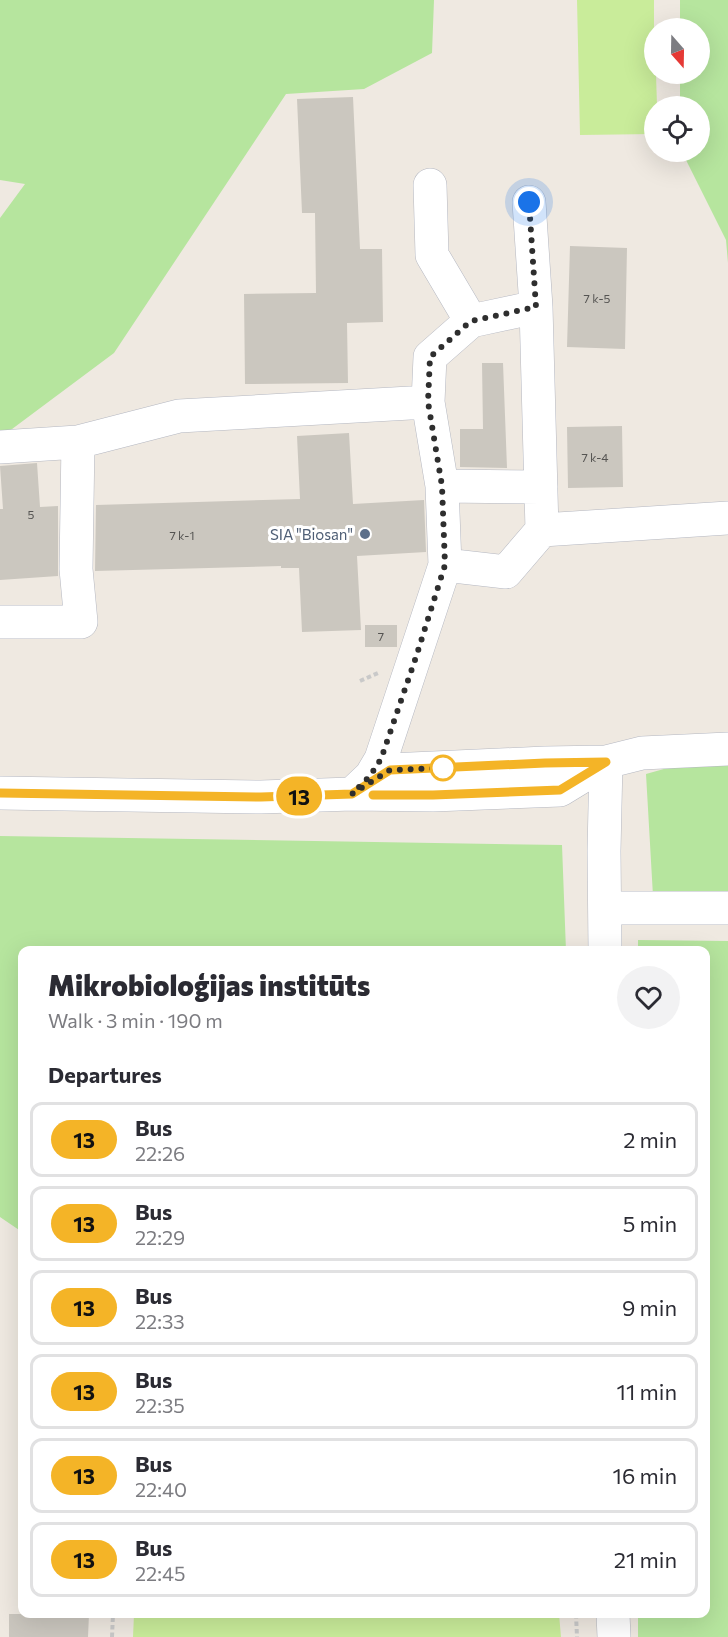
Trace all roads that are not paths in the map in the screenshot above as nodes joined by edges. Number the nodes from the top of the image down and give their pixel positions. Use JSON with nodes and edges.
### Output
{"nodes":[{"id":1,"x":430,"y":185,"type":"dead end"},
{"id":2,"x":529,"y":202,"type":"dead end"},
{"id":3,"x":536,"y":307,"type":"junction"},
{"id":4,"x":471,"y":321,"type":"junction"},
{"id":5,"x":428,"y":402,"type":"junction"},
{"id":6,"x":78,"y":442,"type":"junction"},
{"id":7,"x":0,"y":447,"type":"edge"},
{"id":8,"x":442,"y":486,"type":"junction"},
{"id":9,"x":541,"y":487,"type":"junction"},
{"id":10,"x":728,"y":518,"type":"edge"},
{"id":11,"x":542,"y":531,"type":"junction"},
{"id":12,"x":445,"y":565,"type":"junction"},
{"id":13,"x":0,"y":622,"type":"edge"},
{"id":14,"x":728,"y":749,"type":"edge"},
{"id":15,"x":606,"y":762,"type":"junction"},
{"id":16,"x":0,"y":793,"type":"edge"},
{"id":17,"x":352,"y":794,"type":"junction"},
{"id":18,"x":605,"y":908,"type":"junction"},
{"id":19,"x":728,"y":908,"type":"edge"},
{"id":20,"x":605,"y":946,"type":"edge"},
{"id":21,"x":613,"y":1618,"type":"edge"},
{"id":22,"x":614,"y":1637,"type":"edge"}],
"edges":[{"from":1,"to":4,"type":"street"},
{"from":2,"to":3,"type":"street"},
{"from":3,"to":4,"type":"street"},
{"from":3,"to":9,"type":"street"},
{"from":4,"to":5,"type":"street"},
{"from":5,"to":6,"type":"street"},
{"from":5,"to":8,"type":"street"},
{"from":6,"to":7,"type":"street"},
{"from":6,"to":13,"type":"street"},
{"from":8,"to":9,"type":"street"},
{"from":8,"to":12,"type":"street"},
{"from":9,"to":11,"type":"street"},
{"from":10,"to":11,"type":"street"},
{"from":11,"to":12,"type":"street"},
{"from":12,"to":17,"type":"street"},
{"from":14,"to":15,"type":"street"},
{"from":15,"to":17,"type":"street"},
{"from":15,"to":18,"type":"street"},
{"from":16,"to":17,"type":"street"},
{"from":18,"to":19,"type":"street"},
{"from":18,"to":20,"type":"street"},
{"from":21,"to":22,"type":"street"}]}
